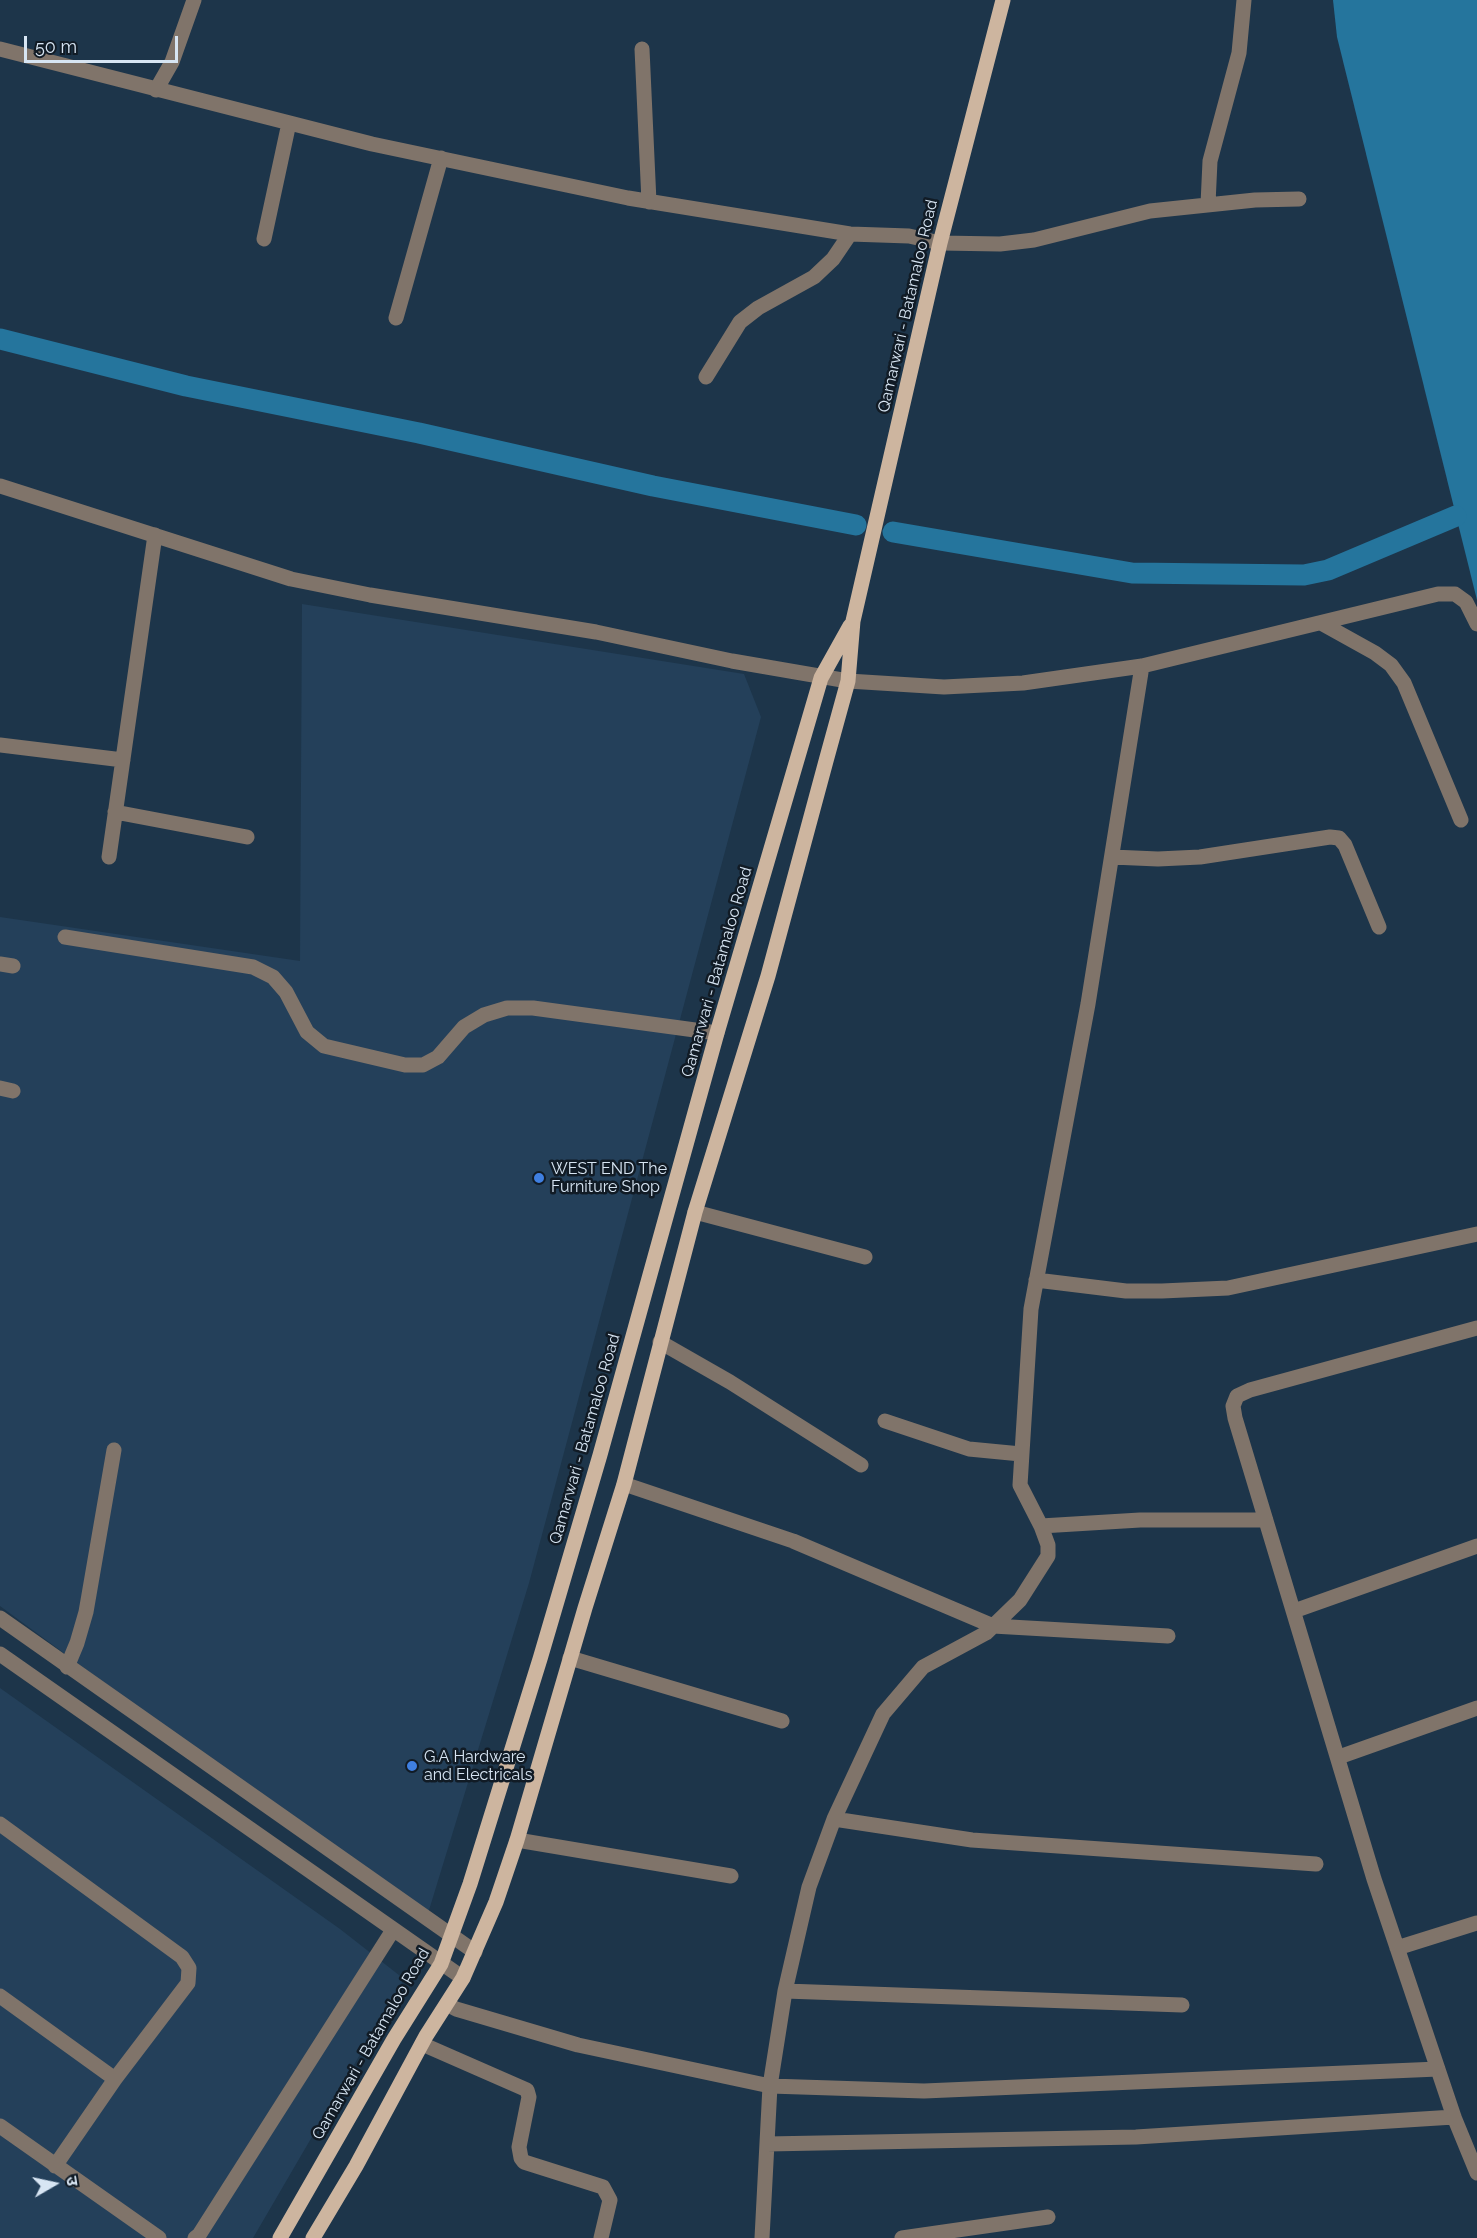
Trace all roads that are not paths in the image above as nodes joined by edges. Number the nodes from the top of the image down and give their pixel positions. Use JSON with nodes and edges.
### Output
{"nodes":[{"id":1,"x":194,"y":0,"type":"edge"},
{"id":2,"x":1003,"y":0,"type":"edge"},
{"id":3,"x":1244,"y":0,"type":"edge"},
{"id":4,"x":0,"y":49,"type":"edge"},
{"id":5,"x":642,"y":49,"type":"dead end"},
{"id":6,"x":156,"y":90,"type":"junction"},
{"id":7,"x":289,"y":123,"type":"junction"},
{"id":8,"x":441,"y":158,"type":"junction"},
{"id":9,"x":1299,"y":199,"type":"dead end"},
{"id":10,"x":649,"y":202,"type":"junction"},
{"id":11,"x":1208,"y":204,"type":"junction"},
{"id":12,"x":849,"y":234,"type":"junction"},
{"id":13,"x":264,"y":239,"type":"dead end"},
{"id":14,"x":940,"y":243,"type":"junction"},
{"id":15,"x":396,"y":318,"type":"dead end"},
{"id":16,"x":706,"y":377,"type":"dead end"},
{"id":17,"x":0,"y":486,"type":"edge"},
{"id":18,"x":156,"y":534,"type":"junction"},
{"id":19,"x":853,"y":621,"type":"junction"},
{"id":20,"x":1321,"y":623,"type":"junction"},
{"id":21,"x":1477,"y":624,"type":"edge"},
{"id":22,"x":1142,"y":666,"type":"junction"},
{"id":23,"x":821,"y":678,"type":"junction"},
{"id":24,"x":848,"y":681,"type":"junction"},
{"id":25,"x":0,"y":745,"type":"edge"},
{"id":26,"x":123,"y":760,"type":"junction"},
{"id":27,"x":115,"y":812,"type":"junction"},
{"id":28,"x":1461,"y":820,"type":"dead end"},
{"id":29,"x":247,"y":837,"type":"dead end"},
{"id":30,"x":109,"y":857,"type":"dead end"},
{"id":31,"x":1112,"y":857,"type":"junction"},
{"id":32,"x":1379,"y":927,"type":"dead end"},
{"id":33,"x":65,"y":937,"type":"dead end"},
{"id":34,"x":717,"y":1033,"type":"junction"},
{"id":35,"x":695,"y":1212,"type":"junction"},
{"id":36,"x":1477,"y":1234,"type":"edge"},
{"id":37,"x":865,"y":1257,"type":"dead end"},
{"id":38,"x":1036,"y":1280,"type":"junction"},
{"id":39,"x":1477,"y":1329,"type":"edge"},
{"id":40,"x":660,"y":1342,"type":"junction"},
{"id":41,"x":885,"y":1421,"type":"dead end"},
{"id":42,"x":114,"y":1450,"type":"dead end"},
{"id":43,"x":1021,"y":1454,"type":"junction"},
{"id":44,"x":861,"y":1465,"type":"dead end"},
{"id":45,"x":624,"y":1484,"type":"junction"},
{"id":46,"x":1266,"y":1520,"type":"junction"},
{"id":47,"x":1041,"y":1526,"type":"junction"},
{"id":48,"x":1477,"y":1546,"type":"edge"},
{"id":49,"x":1294,"y":1611,"type":"junction"},
{"id":50,"x":0,"y":1618,"type":"edge"},
{"id":51,"x":993,"y":1626,"type":"junction"},
{"id":52,"x":1168,"y":1636,"type":"dead end"},
{"id":53,"x":0,"y":1654,"type":"edge"},
{"id":54,"x":570,"y":1658,"type":"junction"},
{"id":55,"x":67,"y":1667,"type":"junction"},
{"id":56,"x":1477,"y":1708,"type":"edge"},
{"id":57,"x":782,"y":1721,"type":"dead end"},
{"id":58,"x":1339,"y":1757,"type":"junction"},
{"id":59,"x":834,"y":1819,"type":"junction"},
{"id":60,"x":0,"y":1824,"type":"edge"},
{"id":61,"x":517,"y":1840,"type":"junction"},
{"id":62,"x":1316,"y":1864,"type":"dead end"},
{"id":63,"x":731,"y":1876,"type":"dead end"},
{"id":64,"x":1477,"y":1923,"type":"edge"},
{"id":65,"x":393,"y":1930,"type":"junction"},
{"id":66,"x":451,"y":1936,"type":"junction"},
{"id":67,"x":1397,"y":1948,"type":"junction"},
{"id":68,"x":474,"y":1952,"type":"junction"},
{"id":69,"x":441,"y":1964,"type":"junction"},
{"id":70,"x":463,"y":1978,"type":"junction"},
{"id":71,"x":785,"y":1991,"type":"junction"},
{"id":72,"x":0,"y":1996,"type":"edge"},
{"id":73,"x":447,"y":2004,"type":"junction"},
{"id":74,"x":1182,"y":2005,"type":"dead end"},
{"id":75,"x":422,"y":2044,"type":"junction"},
{"id":76,"x":1438,"y":2069,"type":"junction"},
{"id":77,"x":116,"y":2079,"type":"junction"},
{"id":78,"x":770,"y":2086,"type":"junction"},
{"id":79,"x":1454,"y":2117,"type":"junction"},
{"id":80,"x":0,"y":2126,"type":"edge"},
{"id":81,"x":767,"y":2144,"type":"junction"},
{"id":82,"x":55,"y":2166,"type":"junction"},
{"id":83,"x":1477,"y":2173,"type":"edge"},
{"id":84,"x":1048,"y":2217,"type":"dead end"},
{"id":85,"x":158,"y":2238,"type":"edge"},
{"id":86,"x":195,"y":2238,"type":"edge"},
{"id":87,"x":280,"y":2238,"type":"edge"},
{"id":88,"x":314,"y":2238,"type":"edge"},
{"id":89,"x":601,"y":2238,"type":"edge"},
{"id":90,"x":762,"y":2238,"type":"edge"},
{"id":91,"x":902,"y":2238,"type":"edge"}],
"edges":[{"from":1,"to":6,"type":"street"},
{"from":2,"to":14,"type":"main road","name":"Qamarwari - Batamaloo Road"},
{"from":3,"to":11,"type":"street"},
{"from":4,"to":6,"type":"street"},
{"from":5,"to":10,"type":"street"},
{"from":6,"to":7,"type":"street"},
{"from":7,"to":8,"type":"street"},
{"from":7,"to":13,"type":"street"},
{"from":8,"to":10,"type":"street"},
{"from":8,"to":15,"type":"street"},
{"from":9,"to":11,"type":"street"},
{"from":10,"to":12,"type":"street"},
{"from":11,"to":14,"type":"street"},
{"from":12,"to":14,"type":"street"},
{"from":12,"to":16,"type":"street"},
{"from":14,"to":19,"type":"main road","name":"Qamarwari - Batamaloo Road"},
{"from":17,"to":18,"type":"street"},
{"from":18,"to":23,"type":"street"},
{"from":18,"to":26,"type":"street"},
{"from":19,"to":23,"type":"main road","name":"Qamarwari - Batamaloo Road"},
{"from":19,"to":24,"type":"main road","name":"Qamarwari - Batamaloo Road"},
{"from":20,"to":21,"type":"street"},
{"from":20,"to":22,"type":"street"},
{"from":20,"to":28,"type":"street"},
{"from":22,"to":24,"type":"street"},
{"from":22,"to":31,"type":"street"},
{"from":23,"to":24,"type":"street"},
{"from":23,"to":34,"type":"main road","name":"Qamarwari - Batamaloo Road"},
{"from":24,"to":35,"type":"main road","name":"Qamarwari - Batamaloo Road"},
{"from":25,"to":26,"type":"street"},
{"from":26,"to":27,"type":"street"},
{"from":27,"to":29,"type":"street"},
{"from":27,"to":30,"type":"street"},
{"from":31,"to":32,"type":"street"},
{"from":31,"to":38,"type":"street"},
{"from":33,"to":34,"type":"street"},
{"from":34,"to":66,"type":"main road","name":"Qamarwari - Batamaloo Road"},
{"from":35,"to":37,"type":"street"},
{"from":35,"to":40,"type":"main road","name":"Qamarwari - Batamaloo Road"},
{"from":36,"to":38,"type":"street"},
{"from":38,"to":43,"type":"street"},
{"from":39,"to":46,"type":"street"},
{"from":40,"to":44,"type":"street"},
{"from":40,"to":45,"type":"main road","name":"Qamarwari - Batamaloo Road"},
{"from":41,"to":43,"type":"street"},
{"from":42,"to":55,"type":"street"},
{"from":43,"to":47,"type":"street"},
{"from":45,"to":51,"type":"street"},
{"from":45,"to":54,"type":"main road","name":"Qamarwari - Batamaloo Road"},
{"from":46,"to":47,"type":"street"},
{"from":46,"to":49,"type":"street"},
{"from":47,"to":51,"type":"street"},
{"from":48,"to":49,"type":"street"},
{"from":49,"to":58,"type":"street"},
{"from":50,"to":55,"type":"street"},
{"from":51,"to":52,"type":"street"},
{"from":51,"to":59,"type":"street"},
{"from":53,"to":65,"type":"street"},
{"from":54,"to":57,"type":"street"},
{"from":54,"to":61,"type":"main road","name":"Qamarwari - Batamaloo Road"},
{"from":55,"to":66,"type":"street"},
{"from":56,"to":58,"type":"street"},
{"from":58,"to":67,"type":"street"},
{"from":59,"to":62,"type":"street"},
{"from":59,"to":71,"type":"street"},
{"from":60,"to":77,"type":"street"},
{"from":61,"to":63,"type":"street"},
{"from":61,"to":68,"type":"main road","name":"Qamarwari - Batamaloo Road"},
{"from":64,"to":67,"type":"street"},
{"from":65,"to":69,"type":"street"},
{"from":65,"to":86,"type":"street"},
{"from":66,"to":68,"type":"street"},
{"from":66,"to":69,"type":"main road","name":"Qamarwari - Batamaloo Road"},
{"from":67,"to":76,"type":"street"},
{"from":68,"to":70,"type":"main road","name":"Qamarwari - Batamaloo Road"},
{"from":69,"to":70,"type":"street"},
{"from":69,"to":87,"type":"main road","name":"Qamarwari - Batamaloo Road"},
{"from":70,"to":73,"type":"main road","name":"Qamarwari - Batamaloo Road"},
{"from":71,"to":74,"type":"street"},
{"from":71,"to":78,"type":"street"},
{"from":72,"to":77,"type":"street"},
{"from":73,"to":75,"type":"main road","name":"Qamarwari - Batamaloo Road"},
{"from":73,"to":78,"type":"street"},
{"from":75,"to":88,"type":"main road","name":"Qamarwari - Batamaloo Road"},
{"from":75,"to":89,"type":"street"},
{"from":76,"to":78,"type":"street"},
{"from":76,"to":79,"type":"street"},
{"from":77,"to":82,"type":"street"},
{"from":78,"to":81,"type":"street"},
{"from":79,"to":81,"type":"street"},
{"from":79,"to":83,"type":"street"},
{"from":80,"to":82,"type":"street"},
{"from":81,"to":90,"type":"street"},
{"from":82,"to":85,"type":"street"},
{"from":84,"to":91,"type":"street"}]}
